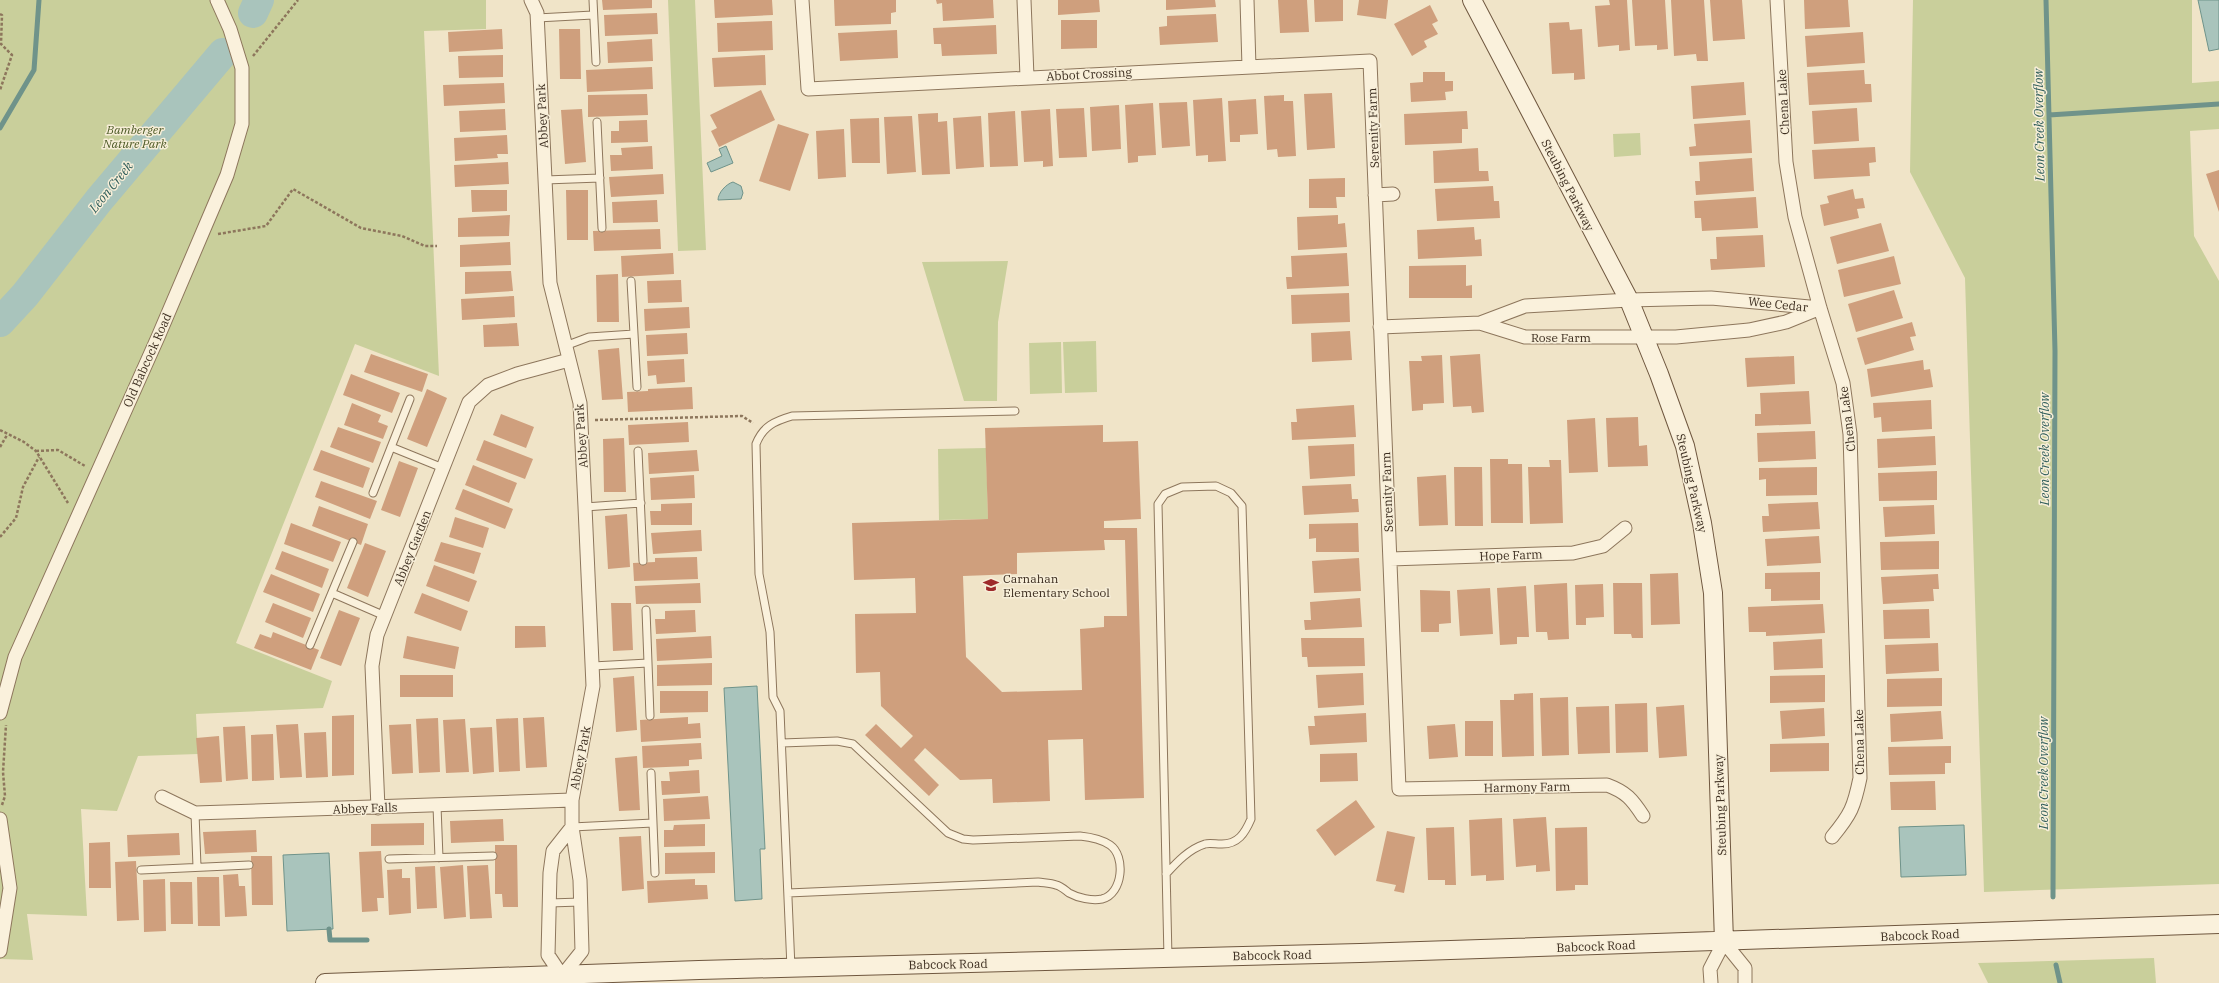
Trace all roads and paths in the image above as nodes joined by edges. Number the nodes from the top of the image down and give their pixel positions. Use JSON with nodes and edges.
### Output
{"nodes":[{"id":1,"x":217,"y":0,"type":"edge"},
{"id":2,"x":298,"y":0,"type":"edge"},
{"id":3,"x":531,"y":0,"type":"edge"},
{"id":4,"x":593,"y":0,"type":"edge"},
{"id":5,"x":802,"y":0,"type":"edge"},
{"id":6,"x":1024,"y":0,"type":"edge"},
{"id":7,"x":1247,"y":0,"type":"edge"},
{"id":8,"x":1472,"y":0,"type":"edge"},
{"id":9,"x":1777,"y":0,"type":"edge"},
{"id":10,"x":0,"y":14,"type":"edge"},
{"id":11,"x":593,"y":15,"type":"junction"},
{"id":12,"x":538,"y":18,"type":"junction"},
{"id":13,"x":253,"y":57,"type":"dead end"},
{"id":14,"x":1370,"y":61,"type":"joint"},
{"id":15,"x":596,"y":62,"type":"dead end"},
{"id":16,"x":1249,"y":66,"type":"junction"},
{"id":17,"x":1027,"y":77,"type":"junction"},
{"id":18,"x":0,"y":90,"type":"edge"},
{"id":19,"x":597,"y":122,"type":"dead end"},
{"id":20,"x":600,"y":178,"type":"junction"},
{"id":21,"x":545,"y":180,"type":"junction"},
{"id":22,"x":1393,"y":194,"type":"dead end"},
{"id":23,"x":1375,"y":195,"type":"junction"},
{"id":24,"x":602,"y":228,"type":"dead end"},
{"id":25,"x":213,"y":235,"type":"dead end"},
{"id":26,"x":437,"y":246,"type":"dead end"},
{"id":27,"x":631,"y":280,"type":"dead end"},
{"id":28,"x":1629,"y":300,"type":"junction"},
{"id":29,"x":1820,"y":308,"type":"junction"},
{"id":30,"x":1480,"y":323,"type":"junction"},
{"id":31,"x":1380,"y":327,"type":"junction"},
{"id":32,"x":634,"y":334,"type":"junction"},
{"id":33,"x":1644,"y":337,"type":"junction"},
{"id":34,"x":565,"y":346,"type":"junction"},
{"id":35,"x":569,"y":360,"type":"junction"},
{"id":36,"x":637,"y":387,"type":"dead end"},
{"id":37,"x":410,"y":399,"type":"dead end"},
{"id":38,"x":1015,"y":411,"type":"dead end"},
{"id":39,"x":581,"y":421,"type":"junction"},
{"id":40,"x":753,"y":423,"type":"dead end"},
{"id":41,"x":0,"y":430,"type":"edge"},
{"id":42,"x":7,"y":435,"type":"junction"},
{"id":43,"x":0,"y":447,"type":"edge"},
{"id":44,"x":391,"y":447,"type":"junction"},
{"id":45,"x":36,"y":451,"type":"junction"},
{"id":46,"x":638,"y":451,"type":"dead end"},
{"id":47,"x":39,"y":457,"type":"junction"},
{"id":48,"x":443,"y":468,"type":"junction"},
{"id":49,"x":90,"y":470,"type":"dead end"},
{"id":50,"x":373,"y":493,"type":"dead end"},
{"id":51,"x":641,"y":503,"type":"junction"},
{"id":52,"x":69,"y":505,"type":"dead end"},
{"id":53,"x":585,"y":507,"type":"junction"},
{"id":54,"x":1625,"y":528,"type":"dead end"},
{"id":55,"x":0,"y":537,"type":"edge"},
{"id":56,"x":353,"y":542,"type":"dead end"},
{"id":57,"x":1390,"y":559,"type":"junction"},
{"id":58,"x":643,"y":561,"type":"dead end"},
{"id":59,"x":332,"y":593,"type":"junction"},
{"id":60,"x":646,"y":610,"type":"dead end"},
{"id":61,"x":385,"y":616,"type":"junction"},
{"id":62,"x":310,"y":645,"type":"dead end"},
{"id":63,"x":648,"y":663,"type":"junction"},
{"id":64,"x":592,"y":666,"type":"junction"},
{"id":65,"x":0,"y":713,"type":"edge"},
{"id":66,"x":650,"y":716,"type":"dead end"},
{"id":67,"x":782,"y":743,"type":"junction"},
{"id":68,"x":651,"y":773,"type":"dead end"},
{"id":69,"x":1399,"y":789,"type":"joint"},
{"id":70,"x":162,"y":796,"type":"dead end"},
{"id":71,"x":572,"y":800,"type":"junction"},
{"id":72,"x":437,"y":806,"type":"junction"},
{"id":73,"x":378,"y":808,"type":"junction"},
{"id":74,"x":195,"y":814,"type":"junction"},
{"id":75,"x":1643,"y":816,"type":"dead end"},
{"id":76,"x":0,"y":819,"type":"edge"},
{"id":77,"x":653,"y":823,"type":"junction"},
{"id":78,"x":572,"y":827,"type":"junction"},
{"id":79,"x":1832,"y":837,"type":"dead end"},
{"id":80,"x":494,"y":856,"type":"dead end"},
{"id":81,"x":439,"y":858,"type":"junction"},
{"id":82,"x":389,"y":859,"type":"dead end"},
{"id":83,"x":249,"y":865,"type":"dead end"},
{"id":84,"x":197,"y":867,"type":"junction"},
{"id":85,"x":141,"y":870,"type":"dead end"},
{"id":86,"x":655,"y":873,"type":"dead end"},
{"id":87,"x":1166,"y":874,"type":"junction"},
{"id":88,"x":788,"y":893,"type":"junction"},
{"id":89,"x":581,"y":902,"type":"junction"},
{"id":90,"x":549,"y":903,"type":"junction"},
{"id":91,"x":2219,"y":924,"type":"edge"},
{"id":92,"x":1724,"y":942,"type":"junction"},
{"id":93,"x":0,"y":951,"type":"edge"},
{"id":94,"x":1168,"y":958,"type":"junction"},
{"id":95,"x":791,"y":968,"type":"junction"},
{"id":96,"x":563,"y":979,"type":"edge"},
{"id":97,"x":325,"y":983,"type":"edge"},
{"id":98,"x":1711,"y":983,"type":"edge"},
{"id":99,"x":1745,"y":983,"type":"edge"}],
"edges":[{"from":1,"to":65,"type":"street","name":"Old Babcock Road"},
{"from":2,"to":13,"type":"path"},
{"from":3,"to":12,"type":"street","name":"Abbey Park"},
{"from":4,"to":11,"type":"lane"},
{"from":5,"to":17,"type":"street","name":"Abbot Crossing"},
{"from":6,"to":17,"type":"street"},
{"from":7,"to":16,"type":"street"},
{"from":8,"to":28,"type":"main road","name":"Steubing Parkway"},
{"from":9,"to":29,"type":"street","name":"Chena Lake"},
{"from":10,"to":18,"type":"path"},
{"from":11,"to":12,"type":"lane"},
{"from":11,"to":15,"type":"lane"},
{"from":12,"to":21,"type":"street","name":"Abbey Park"},
{"from":14,"to":16,"type":"street","name":"Abbot Crossing"},
{"from":14,"to":23,"type":"street","name":"Serenity Farm"},
{"from":16,"to":17,"type":"street","name":"Abbot Crossing"},
{"from":19,"to":20,"type":"lane"},
{"from":20,"to":21,"type":"lane"},
{"from":20,"to":24,"type":"lane"},
{"from":21,"to":34,"type":"street","name":"Abbey Park"},
{"from":22,"to":23,"type":"street"},
{"from":23,"to":31,"type":"street","name":"Serenity Farm"},
{"from":25,"to":26,"type":"path"},
{"from":27,"to":32,"type":"lane"},
{"from":28,"to":29,"type":"street","name":"Wee Cedar"},
{"from":28,"to":30,"type":"street","name":"Rose Farm"},
{"from":28,"to":33,"type":"main road","name":"Steubing Parkway"},
{"from":29,"to":33,"type":"street","name":"Wee Cedar"},
{"from":29,"to":79,"type":"street","name":"Chena Lake"},
{"from":30,"to":31,"type":"street","name":"Rose Farm"},
{"from":30,"to":33,"type":"street","name":"Rose Farm"},
{"from":31,"to":57,"type":"street","name":"Serenity Farm"},
{"from":32,"to":34,"type":"lane"},
{"from":32,"to":36,"type":"lane"},
{"from":33,"to":92,"type":"main road","name":"Steubing Parkway"},
{"from":34,"to":35,"type":"street","name":"Abbey Park"},
{"from":35,"to":39,"type":"street","name":"Abbey Park"},
{"from":35,"to":48,"type":"street","name":"Abbey Garden"},
{"from":37,"to":44,"type":"lane"},
{"from":38,"to":67,"type":"lane"},
{"from":39,"to":40,"type":"path"},
{"from":39,"to":53,"type":"street","name":"Abbey Park"},
{"from":41,"to":42,"type":"path"},
{"from":42,"to":43,"type":"path"},
{"from":42,"to":45,"type":"path"},
{"from":44,"to":48,"type":"lane"},
{"from":44,"to":50,"type":"lane"},
{"from":45,"to":47,"type":"path"},
{"from":45,"to":49,"type":"path"},
{"from":46,"to":51,"type":"lane"},
{"from":47,"to":52,"type":"path"},
{"from":47,"to":55,"type":"path"},
{"from":48,"to":61,"type":"street","name":"Abbey Garden"},
{"from":51,"to":53,"type":"lane"},
{"from":51,"to":58,"type":"lane"},
{"from":53,"to":64,"type":"street","name":"Abbey Park"},
{"from":54,"to":57,"type":"street","name":"Hope Farm"},
{"from":56,"to":59,"type":"lane"},
{"from":57,"to":69,"type":"street","name":"Serenity Farm"},
{"from":59,"to":61,"type":"lane"},
{"from":59,"to":62,"type":"lane"},
{"from":60,"to":63,"type":"lane"},
{"from":61,"to":73,"type":"street","name":"Abbey Garden"},
{"from":63,"to":64,"type":"lane"},
{"from":63,"to":66,"type":"lane"},
{"from":64,"to":71,"type":"street","name":"Abbey Park"},
{"from":67,"to":88,"type":"lane"},
{"from":67,"to":88,"type":"lane"},
{"from":68,"to":77,"type":"lane"},
{"from":69,"to":75,"type":"street","name":"Harmony Farm"},
{"from":70,"to":74,"type":"street"},
{"from":71,"to":72,"type":"street","name":"Abbey Falls"},
{"from":71,"to":78,"type":"street","name":"Abbey Park"},
{"from":72,"to":73,"type":"street","name":"Abbey Falls"},
{"from":72,"to":81,"type":"lane"},
{"from":73,"to":74,"type":"street","name":"Abbey Falls"},
{"from":74,"to":84,"type":"lane"},
{"from":76,"to":93,"type":"street"},
{"from":77,"to":78,"type":"lane"},
{"from":77,"to":86,"type":"lane"},
{"from":78,"to":89,"type":"street","name":"Abbey Park"},
{"from":78,"to":90,"type":"street"},
{"from":80,"to":81,"type":"lane"},
{"from":81,"to":82,"type":"lane"},
{"from":83,"to":84,"type":"lane"},
{"from":84,"to":85,"type":"lane"},
{"from":87,"to":87,"type":"lane"},
{"from":87,"to":94,"type":"lane"},
{"from":88,"to":95,"type":"lane"},
{"from":89,"to":90,"type":"lane"},
{"from":89,"to":96,"type":"street","name":"Abbey Park"},
{"from":90,"to":96,"type":"street"},
{"from":91,"to":92,"type":"main road","name":"Babcock Road"},
{"from":92,"to":94,"type":"main road","name":"Babcock Road"},
{"from":92,"to":98,"type":"street"},
{"from":92,"to":99,"type":"street"},
{"from":94,"to":95,"type":"main road","name":"Babcock Road"},
{"from":95,"to":96,"type":"main road","name":"Babcock Road"},
{"from":96,"to":97,"type":"main road","name":"Babcock Road"}]}
